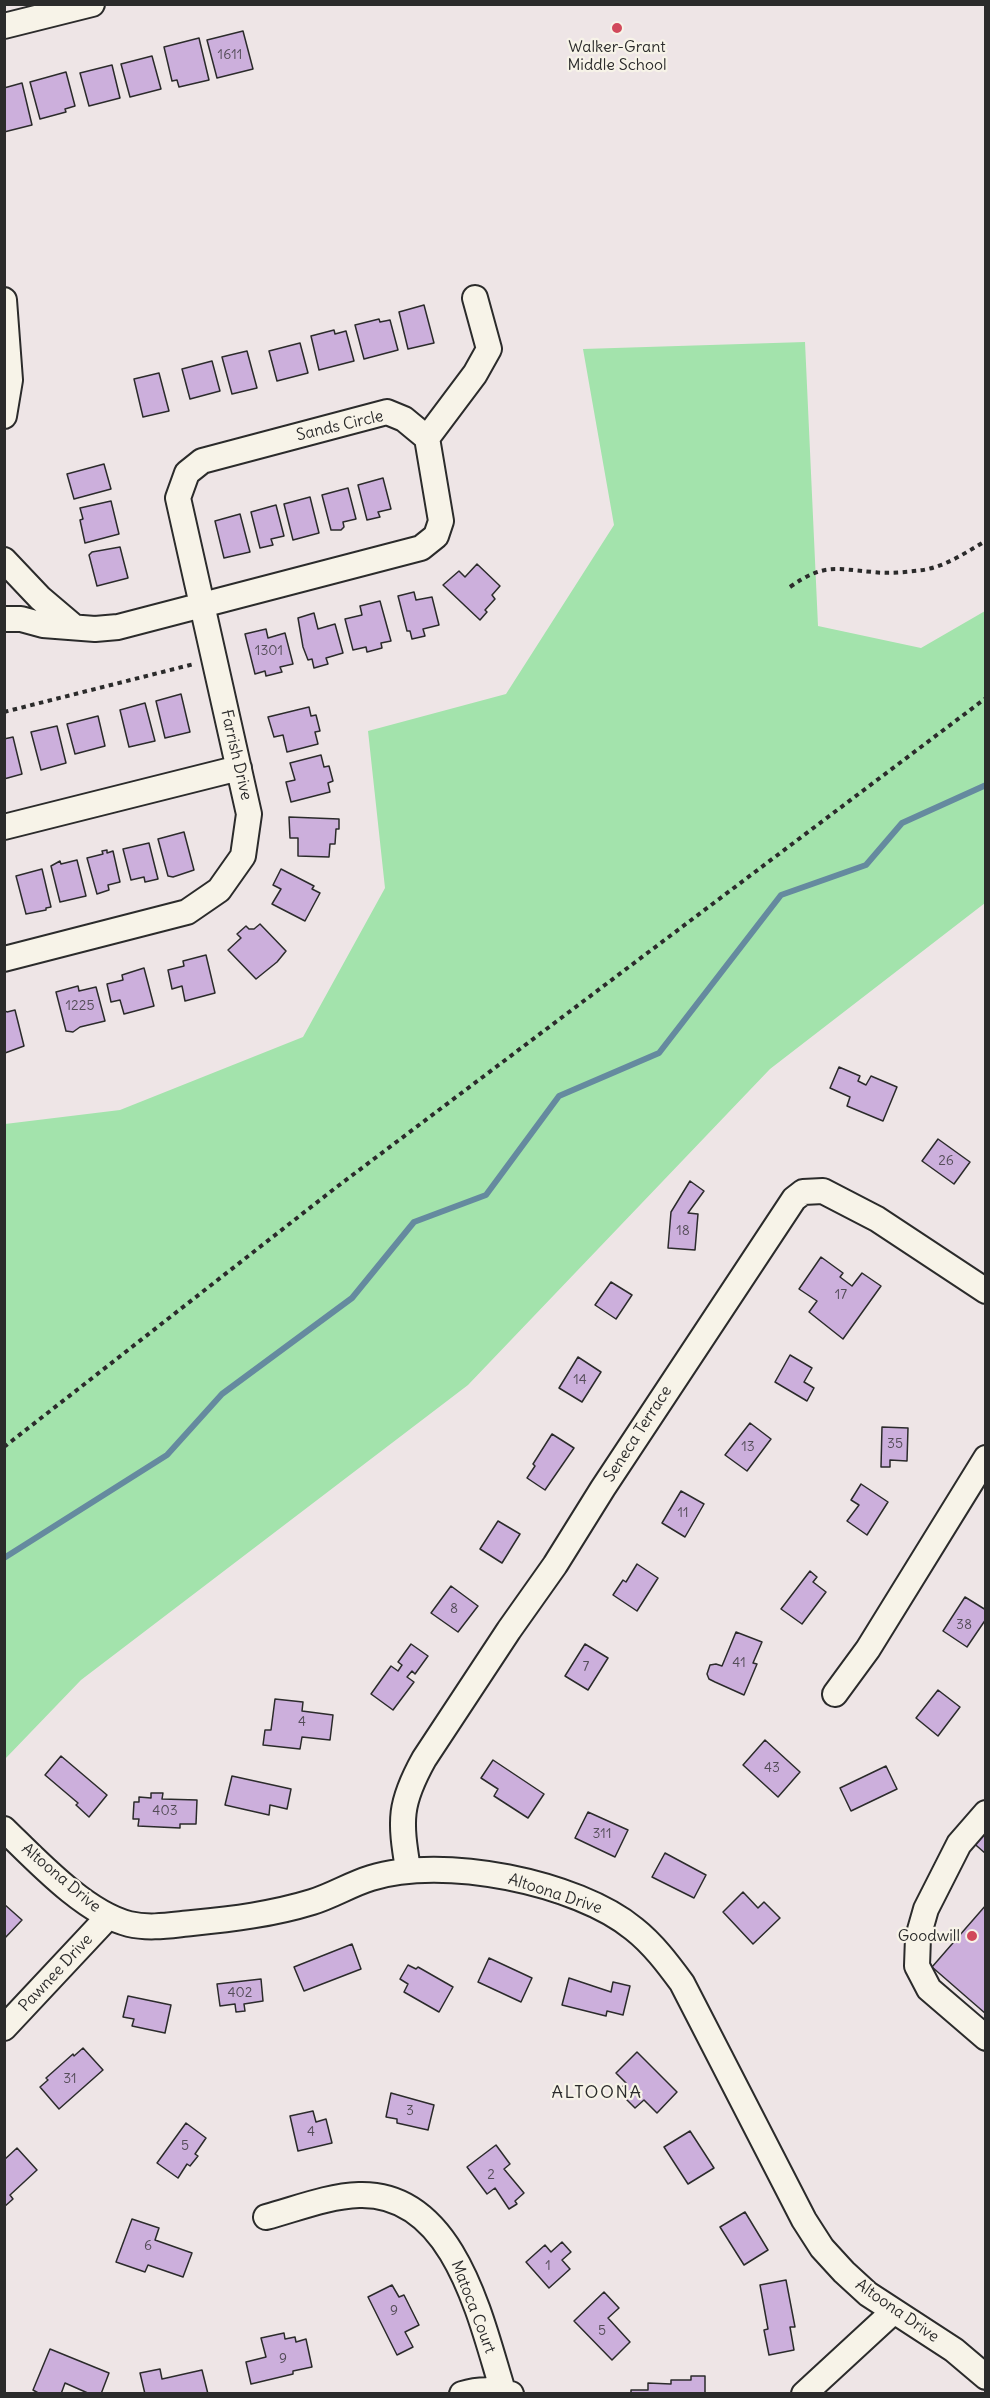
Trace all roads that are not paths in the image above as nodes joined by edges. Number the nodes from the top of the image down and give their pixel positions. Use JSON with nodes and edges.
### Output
{"nodes":[{"id":1,"x":92,"y":4,"type":"edge"},
{"id":2,"x":40,"y":10,"type":"edge"},
{"id":3,"x":4,"y":26,"type":"edge"},
{"id":4,"x":475,"y":298,"type":"dead end"},
{"id":5,"x":4,"y":300,"type":"edge"},
{"id":6,"x":4,"y":416,"type":"edge"},
{"id":7,"x":427,"y":438,"type":"junction"},
{"id":8,"x":4,"y":560,"type":"edge"},
{"id":9,"x":202,"y":603,"type":"junction"},
{"id":10,"x":4,"y":619,"type":"edge"},
{"id":11,"x":73,"y":626,"type":"junction"},
{"id":12,"x":238,"y":768,"type":"junction"},
{"id":13,"x":4,"y":827,"type":"edge"},
{"id":14,"x":4,"y":959,"type":"edge"},
{"id":15,"x":986,"y":1291,"type":"edge"},
{"id":16,"x":986,"y":1458,"type":"edge"},
{"id":17,"x":835,"y":1694,"type":"dead end"},
{"id":18,"x":986,"y":1812,"type":"edge"},
{"id":19,"x":4,"y":1828,"type":"edge"},
{"id":20,"x":408,"y":1869,"type":"junction"},
{"id":21,"x":108,"y":1917,"type":"junction"},
{"id":22,"x":4,"y":2028,"type":"edge"},
{"id":23,"x":986,"y":2038,"type":"edge"},
{"id":24,"x":266,"y":2217,"type":"dead end"},
{"id":25,"x":894,"y":2311,"type":"junction"},
{"id":26,"x":986,"y":2377,"type":"edge"},
{"id":27,"x":507,"y":2392,"type":"edge"},
{"id":28,"x":462,"y":2394,"type":"edge"},
{"id":29,"x":804,"y":2394,"type":"edge"}],
"edges":[{"from":1,"to":2,"type":"street"},
{"from":2,"to":3,"type":"street"},
{"from":4,"to":7,"type":"street"},
{"from":5,"to":6,"type":"street"},
{"from":7,"to":9,"type":"street"},
{"from":7,"to":9,"type":"street","name":"Sands Circle"},
{"from":8,"to":11,"type":"street"},
{"from":9,"to":11,"type":"street"},
{"from":9,"to":12,"type":"street","name":"Farrish Drive"},
{"from":10,"to":11,"type":"street"},
{"from":12,"to":13,"type":"street"},
{"from":12,"to":14,"type":"street","name":"Farrish Drive"},
{"from":15,"to":20,"type":"street","name":"Seneca Terrace"},
{"from":16,"to":17,"type":"street"},
{"from":18,"to":23,"type":"street"},
{"from":19,"to":21,"type":"street","name":"Altoona Drive"},
{"from":20,"to":21,"type":"street","name":"Altoona Drive"},
{"from":20,"to":25,"type":"street","name":"Altoona Drive"},
{"from":21,"to":22,"type":"street","name":"Pawnee Drive"},
{"from":24,"to":27,"type":"street","name":"Matoca Court"},
{"from":25,"to":26,"type":"street","name":"Altoona Drive"},
{"from":25,"to":29,"type":"street"},
{"from":27,"to":28,"type":"street"}]}
